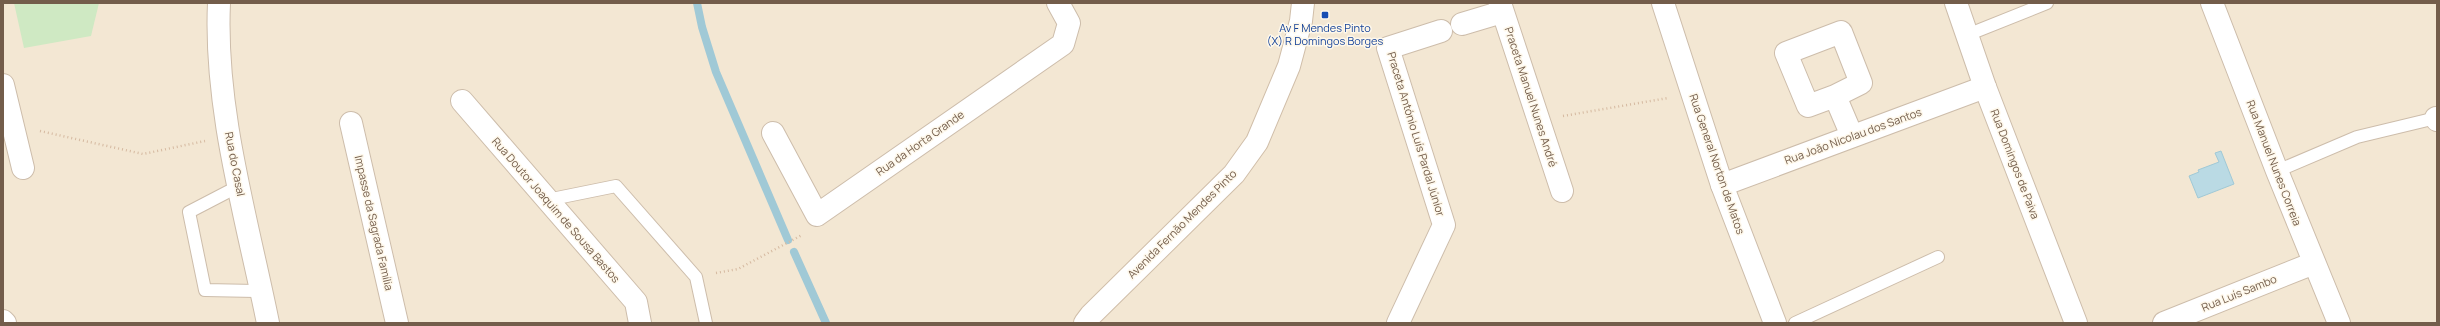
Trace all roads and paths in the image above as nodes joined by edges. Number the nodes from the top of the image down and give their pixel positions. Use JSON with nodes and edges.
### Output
{"nodes":[{"id":1,"x":220,"y":3,"type":"edge"},
{"id":2,"x":1058,"y":3,"type":"edge"},
{"id":3,"x":1303,"y":3,"type":"edge"},
{"id":4,"x":1663,"y":3,"type":"edge"},
{"id":5,"x":1956,"y":3,"type":"edge"},
{"id":6,"x":2047,"y":3,"type":"edge"},
{"id":7,"x":2212,"y":3,"type":"edge"},
{"id":8,"x":1501,"y":7,"type":"edge"},
{"id":9,"x":1462,"y":24,"type":"dead end"},
{"id":10,"x":1441,"y":31,"type":"dead end"},
{"id":11,"x":1967,"y":35,"type":"junction"},
{"id":12,"x":3,"y":85,"type":"edge"},
{"id":13,"x":1985,"y":86,"type":"junction"},
{"id":14,"x":1692,"y":93,"type":"junction"},
{"id":15,"x":1836,"y":96,"type":"dead end"},
{"id":16,"x":462,"y":101,"type":"dead end"},
{"id":17,"x":2437,"y":119,"type":"edge"},
{"id":18,"x":1539,"y":120,"type":"junction"},
{"id":19,"x":352,"y":123,"type":"dead end"},
{"id":20,"x":12,"y":124,"type":"junction"},
{"id":21,"x":773,"y":133,"type":"dead end"},
{"id":22,"x":229,"y":136,"type":"junction"},
{"id":23,"x":1852,"y":136,"type":"junction"},
{"id":24,"x":23,"y":168,"type":"dead end"},
{"id":25,"x":2277,"y":171,"type":"junction"},
{"id":26,"x":1722,"y":185,"type":"junction"},
{"id":27,"x":239,"y":186,"type":"junction"},
{"id":28,"x":1562,"y":191,"type":"dead end"},
{"id":29,"x":548,"y":200,"type":"junction"},
{"id":30,"x":802,"y":236,"type":"dead end"},
{"id":31,"x":1938,"y":257,"type":"dead end"},
{"id":32,"x":2314,"y":263,"type":"junction"},
{"id":33,"x":738,"y":269,"type":"dead end"},
{"id":34,"x":262,"y":291,"type":"junction"},
{"id":35,"x":268,"y":323,"type":"edge"},
{"id":36,"x":398,"y":323,"type":"edge"},
{"id":37,"x":640,"y":323,"type":"edge"},
{"id":38,"x":706,"y":323,"type":"edge"},
{"id":39,"x":1085,"y":323,"type":"edge"},
{"id":40,"x":1398,"y":323,"type":"edge"},
{"id":41,"x":1775,"y":323,"type":"edge"},
{"id":42,"x":1795,"y":323,"type":"edge"},
{"id":43,"x":2076,"y":323,"type":"edge"},
{"id":44,"x":2164,"y":323,"type":"edge"},
{"id":45,"x":2339,"y":323,"type":"edge"}],
"edges":[{"from":1,"to":22,"type":"street","name":"Rua do Casal"},
{"from":2,"to":21,"type":"street","name":"Rua da Horta Grande"},
{"from":3,"to":39,"type":"street","name":"Avenida Fernão Mendes Pinto"},
{"from":4,"to":14,"type":"street","name":"Rua General Norton de Matos"},
{"from":5,"to":11,"type":"street","name":"Rua Domingos de Paiva"},
{"from":6,"to":11,"type":"lane"},
{"from":7,"to":25,"type":"street","name":"Rua Manuel Nunes Correia"},
{"from":8,"to":9,"type":"street"},
{"from":8,"to":18,"type":"street","name":"Praceta Manuel Nunes André"},
{"from":10,"to":40,"type":"street","name":"Praceta António Luís Pardal Júnior"},
{"from":11,"to":13,"type":"street","name":"Rua Domingos de Paiva"},
{"from":12,"to":20,"type":"street"},
{"from":13,"to":23,"type":"street","name":"Rua João Nicolau dos Santos"},
{"from":13,"to":43,"type":"street","name":"Rua Domingos de Paiva"},
{"from":14,"to":18,"type":"path"},
{"from":14,"to":26,"type":"street","name":"Rua General Norton de Matos"},
{"from":15,"to":23,"type":"street"},
{"from":16,"to":29,"type":"street","name":"Rua Doutor Joaquim de Sousa Bastos"},
{"from":17,"to":25,"type":"lane"},
{"from":18,"to":28,"type":"street","name":"Praceta Manuel Nunes André"},
{"from":19,"to":36,"type":"street","name":"Impasse da Sagrada Família"},
{"from":20,"to":22,"type":"path"},
{"from":20,"to":24,"type":"street"},
{"from":22,"to":27,"type":"street","name":"Rua do Casal"},
{"from":23,"to":26,"type":"street","name":"Rua João Nicolau dos Santos"},
{"from":25,"to":32,"type":"street","name":"Rua Manuel Nunes Correia"},
{"from":26,"to":41,"type":"street","name":"Rua General Norton de Matos"},
{"from":27,"to":34,"type":"street","name":"Rua do Casal"},
{"from":27,"to":34,"type":"lane"},
{"from":29,"to":37,"type":"street","name":"Rua Doutor Joaquim de Sousa Bastos"},
{"from":29,"to":38,"type":"lane"},
{"from":30,"to":33,"type":"path"},
{"from":31,"to":42,"type":"lane"},
{"from":32,"to":44,"type":"street","name":"Rua Luís Sambo"},
{"from":32,"to":45,"type":"street","name":"Rua Manuel Nunes Correia"},
{"from":34,"to":35,"type":"street","name":"Rua do Casal"}]}
